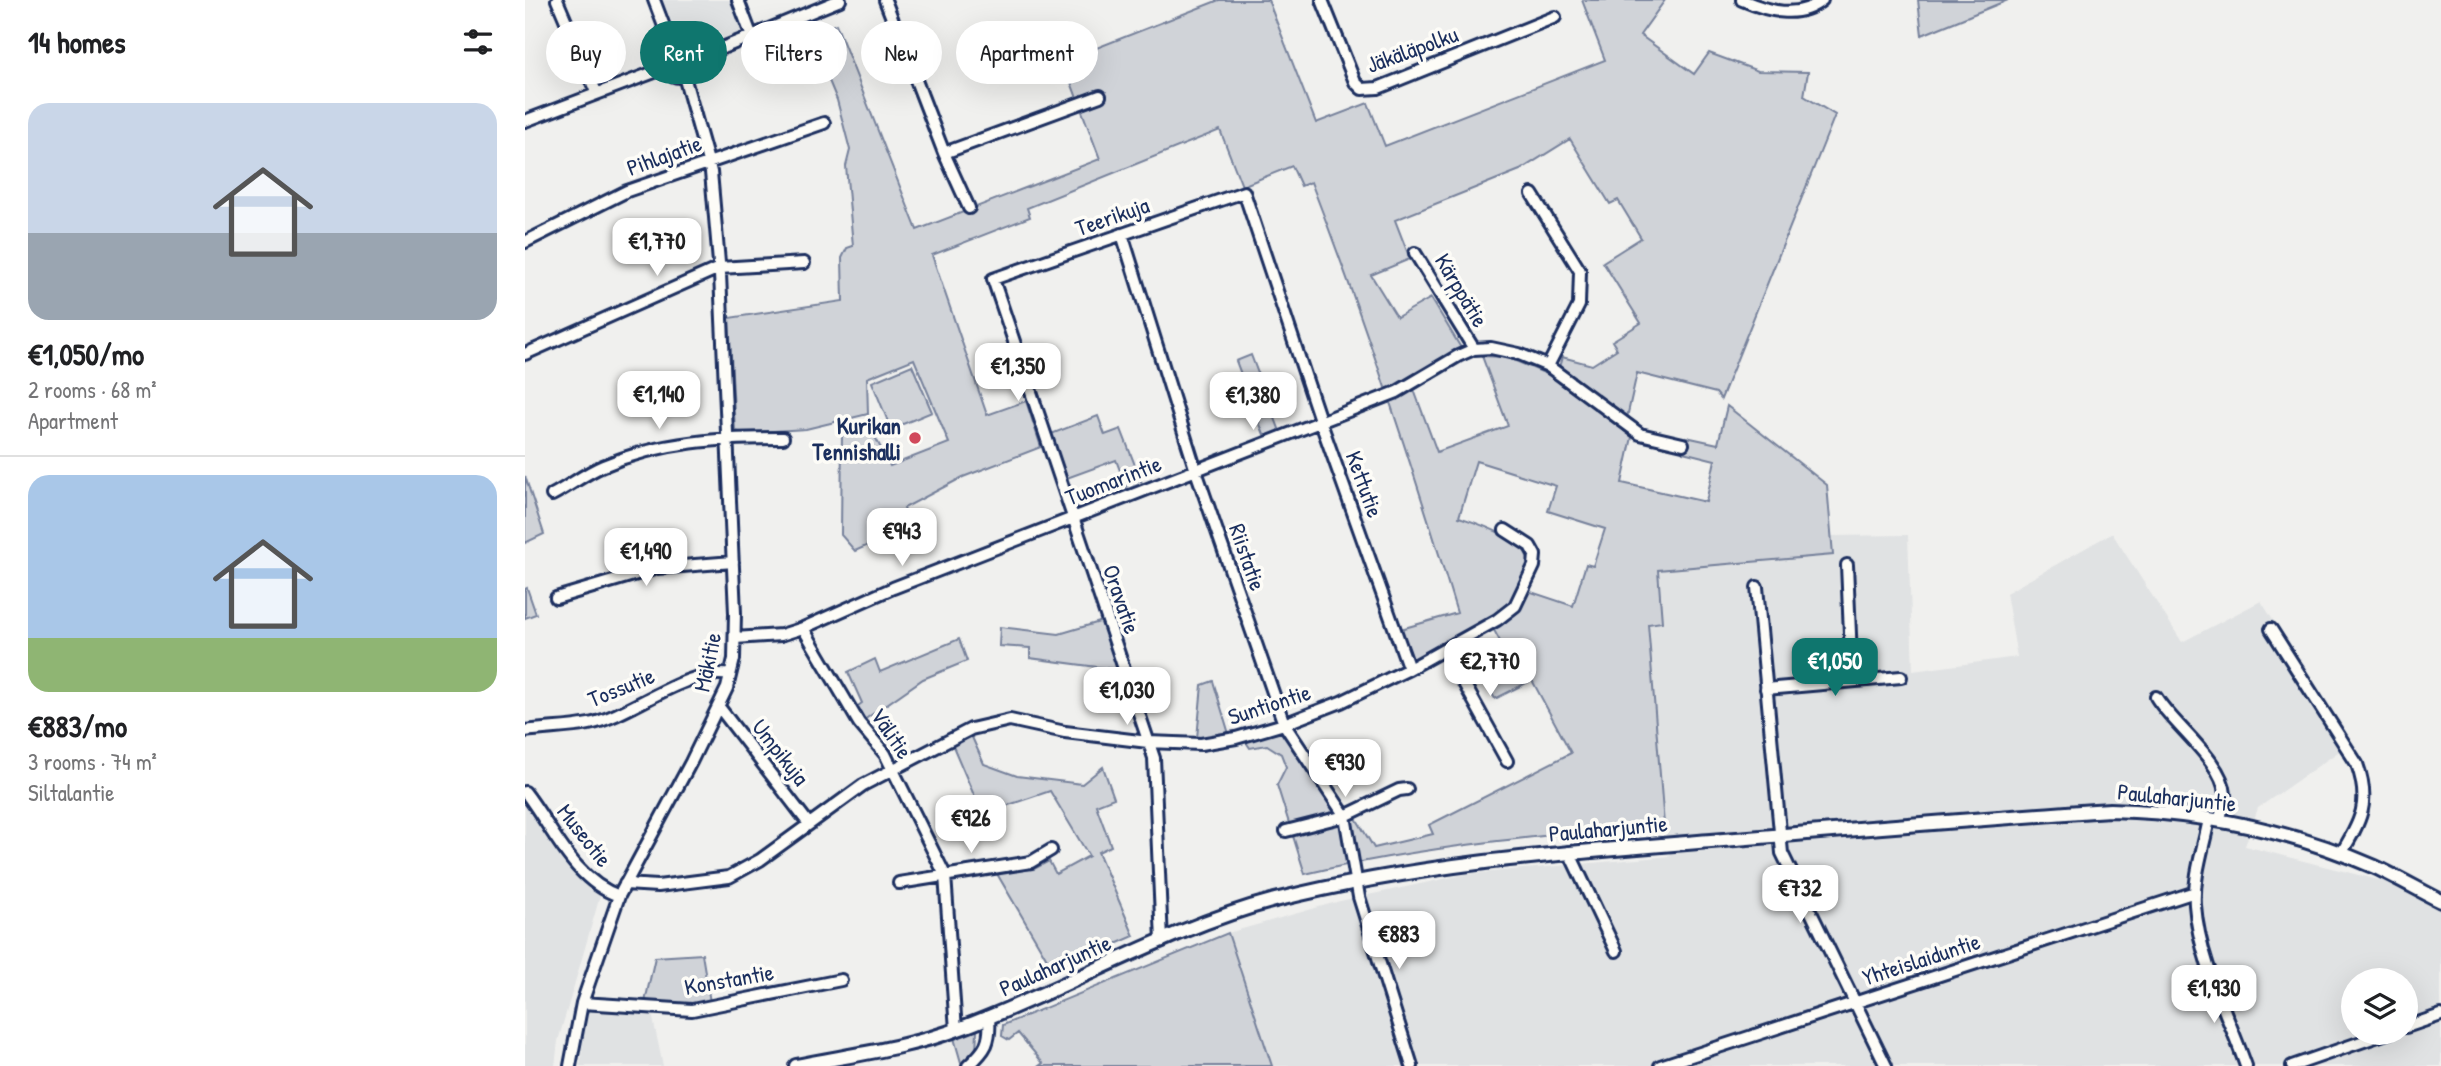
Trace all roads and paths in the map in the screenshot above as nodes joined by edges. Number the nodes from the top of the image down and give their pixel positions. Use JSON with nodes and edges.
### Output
{"nodes":[{"id":1,"x":557,"y":0,"type":"edge"},
{"id":2,"x":654,"y":0,"type":"edge"},
{"id":3,"x":738,"y":0,"type":"edge"},
{"id":4,"x":840,"y":0,"type":"edge"},
{"id":5,"x":885,"y":0,"type":"edge"},
{"id":6,"x":1322,"y":0,"type":"edge"},
{"id":7,"x":1742,"y":0,"type":"edge"},
{"id":8,"x":1822,"y":0,"type":"edge"},
{"id":9,"x":1555,"y":17,"type":"dead end"},
{"id":10,"x":662,"y":21,"type":"edge"},
{"id":11,"x":746,"y":21,"type":"edge"},
{"id":12,"x":790,"y":21,"type":"edge"},
{"id":13,"x":640,"y":77,"type":"edge"},
{"id":14,"x":686,"y":84,"type":"edge"},
{"id":15,"x":596,"y":92,"type":"junction"},
{"id":16,"x":1100,"y":96,"type":"dead end"},
{"id":17,"x":525,"y":121,"type":"edge"},
{"id":18,"x":824,"y":123,"type":"dead end"},
{"id":19,"x":944,"y":153,"type":"junction"},
{"id":20,"x":708,"y":161,"type":"junction"},
{"id":21,"x":1244,"y":192,"type":"joint"},
{"id":22,"x":1532,"y":194,"type":"dead end"},
{"id":23,"x":969,"y":208,"type":"dead end"},
{"id":24,"x":1122,"y":234,"type":"junction"},
{"id":25,"x":525,"y":242,"type":"edge"},
{"id":26,"x":1415,"y":253,"type":"dead end"},
{"id":27,"x":804,"y":262,"type":"dead end"},
{"id":28,"x":719,"y":268,"type":"junction"},
{"id":29,"x":993,"y":279,"type":"joint"},
{"id":30,"x":1474,"y":349,"type":"junction"},
{"id":31,"x":525,"y":354,"type":"edge"},
{"id":32,"x":1548,"y":366,"type":"junction"},
{"id":33,"x":1321,"y":423,"type":"junction"},
{"id":34,"x":727,"y":438,"type":"junction"},
{"id":35,"x":783,"y":438,"type":"dead end"},
{"id":36,"x":1683,"y":444,"type":"dead end"},
{"id":37,"x":1196,"y":471,"type":"junction"},
{"id":38,"x":552,"y":495,"type":"dead end"},
{"id":39,"x":1073,"y":518,"type":"junction"},
{"id":40,"x":1505,"y":530,"type":"dead end"},
{"id":41,"x":733,"y":562,"type":"junction"},
{"id":42,"x":1847,"y":565,"type":"dead end"},
{"id":43,"x":1758,"y":587,"type":"dead end"},
{"id":44,"x":556,"y":598,"type":"dead end"},
{"id":45,"x":803,"y":628,"type":"junction"},
{"id":46,"x":2271,"y":629,"type":"dead end"},
{"id":47,"x":735,"y":638,"type":"junction"},
{"id":48,"x":1445,"y":649,"type":"junction"},
{"id":49,"x":1409,"y":669,"type":"junction"},
{"id":50,"x":730,"y":675,"type":"junction"},
{"id":51,"x":1901,"y":677,"type":"dead end"},
{"id":52,"x":1851,"y":680,"type":"junction"},
{"id":53,"x":1766,"y":689,"type":"junction"},
{"id":54,"x":2156,"y":697,"type":"dead end"},
{"id":55,"x":719,"y":707,"type":"junction"},
{"id":56,"x":1284,"y":724,"type":"junction"},
{"id":57,"x":525,"y":731,"type":"edge"},
{"id":58,"x":1149,"y":742,"type":"junction"},
{"id":59,"x":1507,"y":761,"type":"dead end"},
{"id":60,"x":892,"y":769,"type":"junction"},
{"id":61,"x":1407,"y":789,"type":"dead end"},
{"id":62,"x":525,"y":792,"type":"edge"},
{"id":63,"x":1345,"y":816,"type":"junction"},
{"id":64,"x":2214,"y":820,"type":"junction"},
{"id":65,"x":809,"y":824,"type":"junction"},
{"id":66,"x":1286,"y":831,"type":"dead end"},
{"id":67,"x":1779,"y":835,"type":"junction"},
{"id":68,"x":1051,"y":850,"type":"dead end"},
{"id":69,"x":1569,"y":852,"type":"junction"},
{"id":70,"x":2341,"y":854,"type":"junction"},
{"id":71,"x":945,"y":875,"type":"junction"},
{"id":72,"x":1358,"y":880,"type":"junction"},
{"id":73,"x":899,"y":883,"type":"dead end"},
{"id":74,"x":625,"y":884,"type":"junction"},
{"id":75,"x":2195,"y":892,"type":"junction"},
{"id":76,"x":619,"y":896,"type":"junction"},
{"id":77,"x":2441,"y":901,"type":"edge"},
{"id":78,"x":1162,"y":941,"type":"junction"},
{"id":79,"x":1616,"y":951,"type":"dead end"},
{"id":80,"x":841,"y":980,"type":"dead end"},
{"id":81,"x":1856,"y":1002,"type":"junction"},
{"id":82,"x":582,"y":1003,"type":"junction"},
{"id":83,"x":2441,"y":1015,"type":"edge"},
{"id":84,"x":989,"y":1017,"type":"junction"},
{"id":85,"x":2418,"y":1023,"type":"edge"},
{"id":86,"x":956,"y":1030,"type":"junction"},
{"id":87,"x":2353,"y":1045,"type":"edge"},
{"id":88,"x":571,"y":1064,"type":"edge"},
{"id":89,"x":796,"y":1066,"type":"edge"},
{"id":90,"x":968,"y":1066,"type":"edge"},
{"id":91,"x":1412,"y":1066,"type":"edge"},
{"id":92,"x":1660,"y":1066,"type":"edge"},
{"id":93,"x":1886,"y":1066,"type":"edge"},
{"id":94,"x":2246,"y":1066,"type":"edge"},
{"id":95,"x":2292,"y":1066,"type":"edge"}],
"edges":[{"from":1,"to":15,"type":"street"},
{"from":2,"to":10,"type":"street"},
{"from":3,"to":11,"type":"street"},
{"from":4,"to":12,"type":"street"},
{"from":5,"to":19,"type":"street"},
{"from":6,"to":9,"type":"street","name":"Jäkäläpolku"},
{"from":7,"to":8,"type":"street"},
{"from":13,"to":15,"type":"street"},
{"from":14,"to":20,"type":"street","name":"Mäkitie"},
{"from":15,"to":17,"type":"street"},
{"from":16,"to":19,"type":"street"},
{"from":18,"to":20,"type":"street","name":"Pihlajatie"},
{"from":19,"to":23,"type":"street"},
{"from":20,"to":25,"type":"street","name":"Pihlajatie"},
{"from":20,"to":28,"type":"street","name":"Mäkitie"},
{"from":21,"to":24,"type":"street","name":"Teerikuja"},
{"from":21,"to":33,"type":"street","name":"Kettutie"},
{"from":22,"to":32,"type":"street"},
{"from":24,"to":29,"type":"street","name":"Teerikuja"},
{"from":24,"to":37,"type":"street","name":"Riistatie"},
{"from":26,"to":30,"type":"street","name":"Kärppätie"},
{"from":27,"to":28,"type":"street"},
{"from":28,"to":31,"type":"street"},
{"from":28,"to":34,"type":"street","name":"Mäkitie"},
{"from":29,"to":39,"type":"street","name":"Oravatie"},
{"from":30,"to":32,"type":"street"},
{"from":30,"to":33,"type":"street","name":"Tuomarintie"},
{"from":32,"to":36,"type":"street"},
{"from":33,"to":37,"type":"street","name":"Tuomarintie"},
{"from":33,"to":49,"type":"street","name":"Kettutie"},
{"from":34,"to":35,"type":"street"},
{"from":34,"to":38,"type":"street"},
{"from":34,"to":41,"type":"street","name":"Mäkitie"},
{"from":37,"to":39,"type":"street","name":"Tuomarintie"},
{"from":37,"to":56,"type":"street","name":"Riistatie"},
{"from":39,"to":45,"type":"street","name":"Tuomarintie"},
{"from":39,"to":58,"type":"street","name":"Oravatie"},
{"from":40,"to":48,"type":"street","name":"Suntiontie"},
{"from":41,"to":44,"type":"street"},
{"from":41,"to":47,"type":"street","name":"Mäkitie"},
{"from":42,"to":52,"type":"street"},
{"from":43,"to":53,"type":"street"},
{"from":45,"to":47,"type":"street","name":"Tuomarintie"},
{"from":45,"to":60,"type":"street","name":"Välitie"},
{"from":46,"to":70,"type":"street"},
{"from":47,"to":50,"type":"street","name":"Mäkitie"},
{"from":48,"to":49,"type":"street","name":"Suntiontie"},
{"from":48,"to":59,"type":"street"},
{"from":49,"to":56,"type":"street","name":"Suntiontie"},
{"from":50,"to":55,"type":"street","name":"Mäkitie"},
{"from":50,"to":57,"type":"street","name":"Tossutie"},
{"from":51,"to":52,"type":"street"},
{"from":52,"to":53,"type":"street"},
{"from":53,"to":67,"type":"street"},
{"from":54,"to":64,"type":"street"},
{"from":55,"to":65,"type":"street","name":"Umpikuja"},
{"from":55,"to":74,"type":"street","name":"Mäkitie"},
{"from":56,"to":58,"type":"street","name":"Suntiontie"},
{"from":56,"to":63,"type":"street","name":"Riistatie"},
{"from":58,"to":60,"type":"street","name":"Suntiontie"},
{"from":58,"to":78,"type":"street","name":"Oravatie"},
{"from":60,"to":65,"type":"street","name":"Suntiontie"},
{"from":60,"to":71,"type":"street","name":"Välitie"},
{"from":61,"to":63,"type":"street"},
{"from":62,"to":76,"type":"street","name":"Museotie"},
{"from":63,"to":66,"type":"street"},
{"from":63,"to":72,"type":"street","name":"Riistatie"},
{"from":64,"to":67,"type":"main road","name":"Paulaharjuntie"},
{"from":64,"to":70,"type":"main road","name":"Paulaharjuntie"},
{"from":64,"to":75,"type":"street"},
{"from":65,"to":74,"type":"street","name":"Suntiontie"},
{"from":67,"to":69,"type":"main road","name":"Paulaharjuntie"},
{"from":67,"to":81,"type":"street"},
{"from":68,"to":71,"type":"street"},
{"from":69,"to":72,"type":"main road","name":"Paulaharjuntie"},
{"from":69,"to":79,"type":"street"},
{"from":70,"to":77,"type":"main road","name":"Paulaharjuntie"},
{"from":71,"to":73,"type":"street"},
{"from":71,"to":86,"type":"street","name":"Välitie"},
{"from":72,"to":78,"type":"main road","name":"Paulaharjuntie"},
{"from":72,"to":91,"type":"street","name":"Riistatie"},
{"from":74,"to":76,"type":"street","name":"Mäkitie"},
{"from":75,"to":81,"type":"street","name":"Yhteislaiduntie"},
{"from":75,"to":94,"type":"street"},
{"from":76,"to":82,"type":"street","name":"Mäkitie"},
{"from":78,"to":84,"type":"main road","name":"Paulaharjuntie"},
{"from":80,"to":82,"type":"street","name":"Konstantie"},
{"from":81,"to":92,"type":"street","name":"Yhteislaiduntie"},
{"from":81,"to":93,"type":"street"},
{"from":82,"to":88,"type":"street","name":"Mäkitie"},
{"from":83,"to":85,"type":"street"},
{"from":84,"to":86,"type":"main road","name":"Paulaharjuntie"},
{"from":84,"to":90,"type":"street"},
{"from":86,"to":89,"type":"main road","name":"Paulaharjuntie"},
{"from":87,"to":95,"type":"street"}]}
